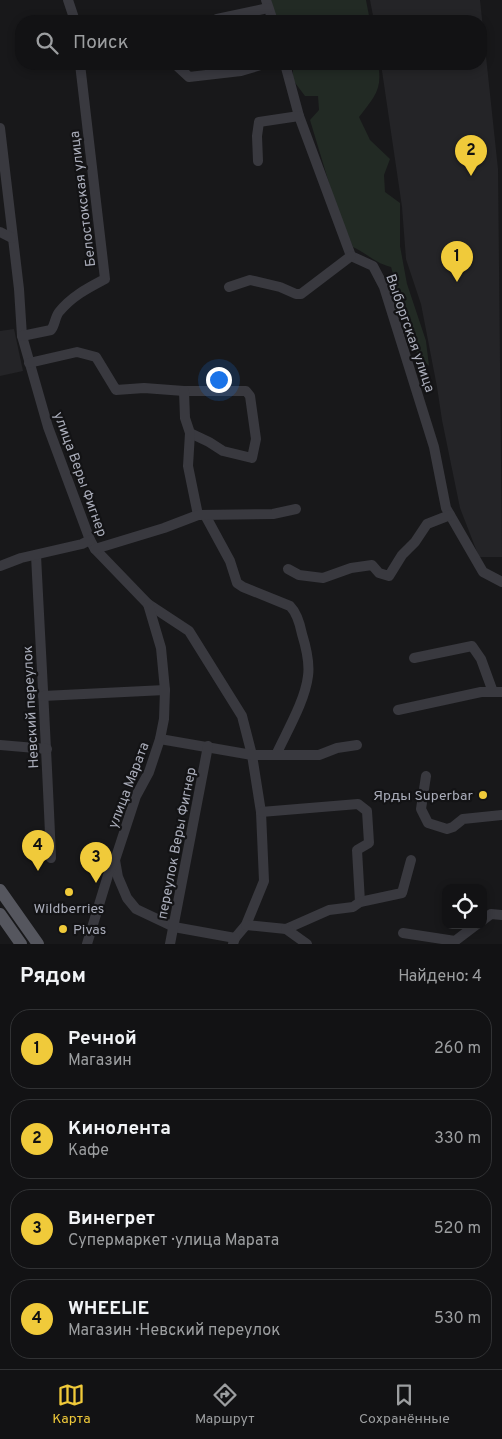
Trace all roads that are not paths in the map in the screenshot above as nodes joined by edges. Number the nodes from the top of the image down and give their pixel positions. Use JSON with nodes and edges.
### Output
{"nodes":[{"id":1,"x":68,"y":0,"type":"edge"},
{"id":2,"x":267,"y":4,"type":"edge"},
{"id":3,"x":73,"y":15,"type":"edge"},
{"id":4,"x":233,"y":15,"type":"edge"},
{"id":5,"x":81,"y":70,"type":"edge"},
{"id":6,"x":181,"y":70,"type":"edge"},
{"id":7,"x":244,"y":70,"type":"edge"},
{"id":8,"x":287,"y":70,"type":"edge"},
{"id":9,"x":299,"y":116,"type":"junction"},
{"id":10,"x":0,"y":128,"type":"edge"},
{"id":11,"x":258,"y":161,"type":"dead end"},
{"id":12,"x":0,"y":232,"type":"edge"},
{"id":13,"x":12,"y":238,"type":"junction"},
{"id":14,"x":350,"y":256,"type":"junction"},
{"id":15,"x":229,"y":287,"type":"dead end"},
{"id":16,"x":22,"y":336,"type":"junction"},
{"id":17,"x":29,"y":363,"type":"junction"},
{"id":18,"x":184,"y":391,"type":"junction"},
{"id":19,"x":190,"y":433,"type":"junction"},
{"id":20,"x":296,"y":509,"type":"dead end"},
{"id":21,"x":201,"y":515,"type":"junction"},
{"id":22,"x":450,"y":515,"type":"junction"},
{"id":23,"x":93,"y":545,"type":"junction"},
{"id":24,"x":36,"y":555,"type":"junction"},
{"id":25,"x":0,"y":566,"type":"edge"},
{"id":26,"x":288,"y":569,"type":"dead end"},
{"id":27,"x":502,"y":582,"type":"edge"},
{"id":28,"x":148,"y":604,"type":"junction"},
{"id":29,"x":414,"y":658,"type":"dead end"},
{"id":30,"x":165,"y":690,"type":"junction"},
{"id":31,"x":498,"y":692,"type":"edge"},
{"id":32,"x":43,"y":696,"type":"junction"},
{"id":33,"x":398,"y":710,"type":"dead end"},
{"id":34,"x":160,"y":739,"type":"junction"},
{"id":35,"x":0,"y":745,"type":"edge"},
{"id":36,"x":357,"y":745,"type":"dead end"},
{"id":37,"x":208,"y":746,"type":"junction"},
{"id":38,"x":47,"y":749,"type":"junction"},
{"id":39,"x":252,"y":754,"type":"junction"},
{"id":40,"x":276,"y":755,"type":"junction"},
{"id":41,"x":426,"y":776,"type":"dead end"},
{"id":42,"x":261,"y":812,"type":"junction"},
{"id":43,"x":502,"y":815,"type":"edge"},
{"id":44,"x":51,"y":858,"type":"dead end"},
{"id":45,"x":115,"y":860,"type":"junction"},
{"id":46,"x":411,"y":860,"type":"dead end"},
{"id":47,"x":0,"y":890,"type":"edge"},
{"id":48,"x":360,"y":902,"type":"junction"},
{"id":49,"x":0,"y":914,"type":"edge"},
{"id":50,"x":502,"y":915,"type":"edge"},
{"id":51,"x":487,"y":917,"type":"edge"},
{"id":52,"x":246,"y":925,"type":"junction"},
{"id":53,"x":174,"y":927,"type":"junction"},
{"id":54,"x":286,"y":929,"type":"junction"},
{"id":55,"x":471,"y":929,"type":"edge"},
{"id":56,"x":402,"y":933,"type":"dead end"},
{"id":57,"x":234,"y":941,"type":"edge"},
{"id":58,"x":22,"y":944,"type":"edge"},
{"id":59,"x":38,"y":944,"type":"edge"},
{"id":60,"x":87,"y":944,"type":"edge"},
{"id":61,"x":170,"y":944,"type":"edge"},
{"id":62,"x":307,"y":944,"type":"edge"}],
"edges":[{"from":1,"to":3,"type":"street"},
{"from":2,"to":4,"type":"street"},
{"from":5,"to":16,"type":"street","name":"Белостокская улица"},
{"from":6,"to":7,"type":"street"},
{"from":8,"to":9,"type":"street"},
{"from":9,"to":11,"type":"street"},
{"from":9,"to":14,"type":"street"},
{"from":10,"to":13,"type":"street","name":"улица Веры Фигнер"},
{"from":12,"to":13,"type":"street"},
{"from":13,"to":16,"type":"street","name":"улица Веры Фигнер"},
{"from":14,"to":15,"type":"street"},
{"from":14,"to":22,"type":"street","name":"Выборгская улица"},
{"from":16,"to":17,"type":"street","name":"улица Веры Фигнер"},
{"from":17,"to":18,"type":"street"},
{"from":17,"to":23,"type":"street","name":"улица Веры Фигнер"},
{"from":18,"to":19,"type":"street"},
{"from":18,"to":19,"type":"street"},
{"from":19,"to":21,"type":"street"},
{"from":20,"to":21,"type":"street"},
{"from":21,"to":23,"type":"street"},
{"from":21,"to":40,"type":"street"},
{"from":22,"to":26,"type":"street"},
{"from":22,"to":27,"type":"street","name":"Выборгская улица"},
{"from":23,"to":24,"type":"street"},
{"from":23,"to":28,"type":"street","name":"улица Веры Фигнер"},
{"from":24,"to":25,"type":"street"},
{"from":24,"to":32,"type":"street","name":"Невский переулок"},
{"from":28,"to":30,"type":"street","name":"улица Марата"},
{"from":28,"to":39,"type":"street","name":"улица Веры Фигнер"},
{"from":29,"to":31,"type":"street"},
{"from":30,"to":32,"type":"street"},
{"from":30,"to":34,"type":"street","name":"улица Марата"},
{"from":31,"to":33,"type":"street"},
{"from":32,"to":38,"type":"street","name":"Невский переулок"},
{"from":34,"to":37,"type":"street"},
{"from":34,"to":45,"type":"street","name":"улица Марата"},
{"from":35,"to":38,"type":"street"},
{"from":36,"to":40,"type":"street"},
{"from":37,"to":39,"type":"street"},
{"from":37,"to":53,"type":"street","name":"переулок Веры Фигнер"},
{"from":38,"to":44,"type":"street","name":"Невский переулок"},
{"from":39,"to":40,"type":"street"},
{"from":39,"to":42,"type":"street","name":"улица Веры Фигнер"},
{"from":41,"to":43,"type":"street"},
{"from":42,"to":48,"type":"street"},
{"from":42,"to":52,"type":"street","name":"улица Веры Фигнер"},
{"from":45,"to":53,"type":"street"},
{"from":45,"to":60,"type":"street","name":"улица Марата"},
{"from":46,"to":48,"type":"street"},
{"from":47,"to":59,"type":"main road"},
{"from":48,"to":54,"type":"street"},
{"from":49,"to":58,"type":"main road"},
{"from":50,"to":51,"type":"street"},
{"from":52,"to":54,"type":"street"},
{"from":52,"to":57,"type":"street","name":"улица Веры Фигнер"},
{"from":53,"to":57,"type":"street"},
{"from":53,"to":61,"type":"street","name":"переулок Веры Фигнер"},
{"from":54,"to":62,"type":"street"},
{"from":55,"to":56,"type":"street"}]}
